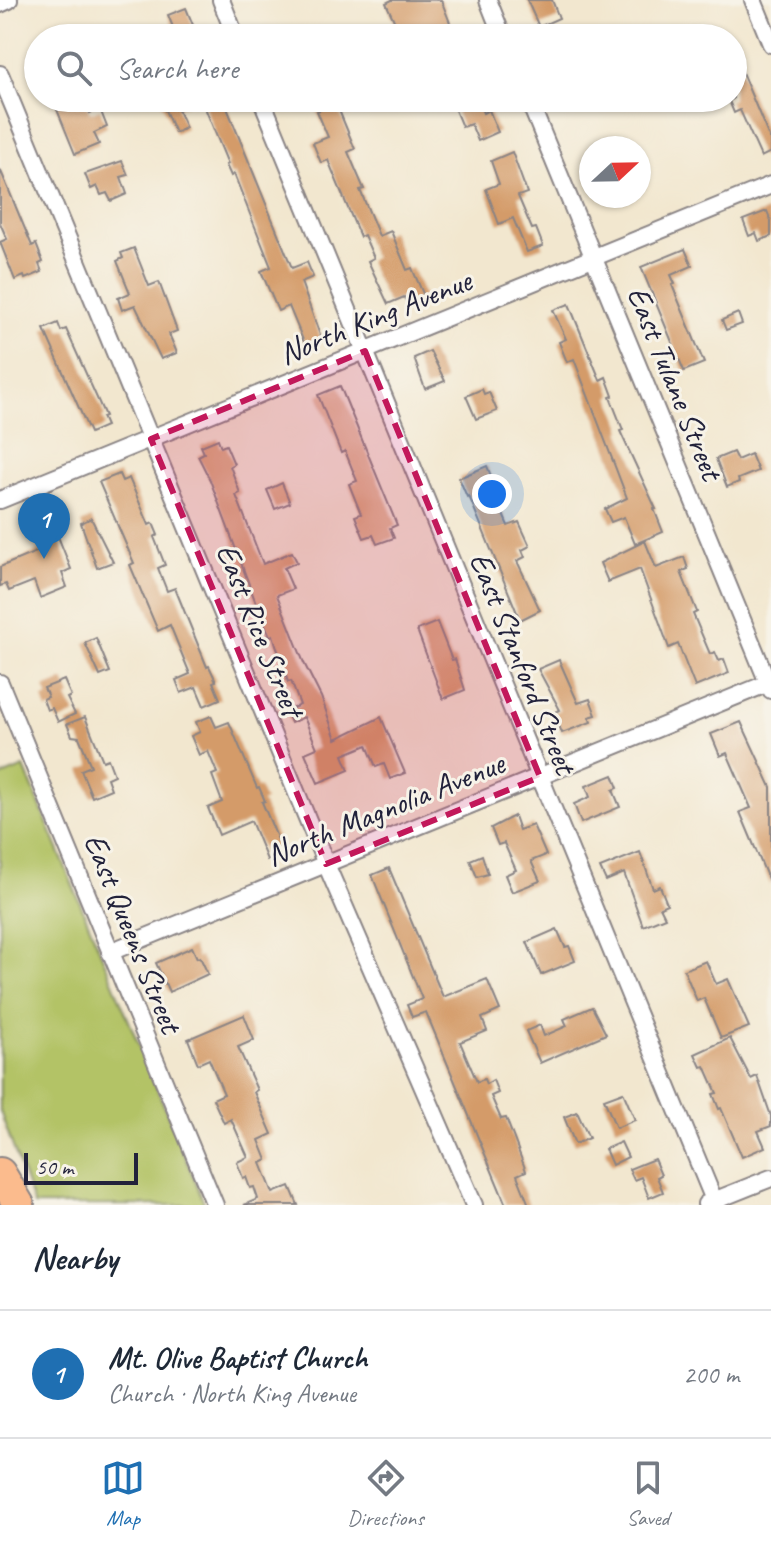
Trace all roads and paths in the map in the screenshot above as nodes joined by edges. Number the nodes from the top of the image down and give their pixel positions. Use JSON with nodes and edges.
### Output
{"nodes":[{"id":1,"x":9,"y":0,"type":"edge"},
{"id":2,"x":221,"y":0,"type":"edge"},
{"id":3,"x":488,"y":0,"type":"edge"},
{"id":4,"x":753,"y":0,"type":"edge"},
{"id":5,"x":0,"y":4,"type":"edge"},
{"id":6,"x":230,"y":24,"type":"edge"},
{"id":7,"x":497,"y":24,"type":"edge"},
{"id":8,"x":771,"y":44,"type":"edge"},
{"id":9,"x":0,"y":74,"type":"edge"},
{"id":10,"x":267,"y":112,"type":"edge"},
{"id":11,"x":534,"y":112,"type":"edge"},
{"id":12,"x":771,"y":185,"type":"edge"},
{"id":13,"x":593,"y":258,"type":"junction"},
{"id":14,"x":365,"y":351,"type":"junction"},
{"id":15,"x":151,"y":439,"type":"junction"},
{"id":16,"x":0,"y":500,"type":"edge"},
{"id":17,"x":0,"y":683,"type":"edge"},
{"id":18,"x":770,"y":685,"type":"edge"},
{"id":19,"x":540,"y":777,"type":"junction"},
{"id":20,"x":326,"y":864,"type":"junction"},
{"id":21,"x":110,"y":952,"type":"junction"},
{"id":22,"x":0,"y":1173,"type":"edge"},
{"id":23,"x":771,"y":1178,"type":"edge"},
{"id":24,"x":712,"y":1204,"type":"edge"},
{"id":25,"x":19,"y":1205,"type":"edge"},
{"id":26,"x":215,"y":1205,"type":"edge"},
{"id":27,"x":474,"y":1205,"type":"edge"}],
"edges":[{"from":1,"to":5,"type":"street"},
{"from":2,"to":6,"type":"street"},
{"from":3,"to":7,"type":"street"},
{"from":4,"to":8,"type":"street"},
{"from":9,"to":15,"type":"street","name":"East Rice Street"},
{"from":10,"to":14,"type":"street","name":"East Stanford Street"},
{"from":11,"to":13,"type":"street","name":"East Tulane Street"},
{"from":12,"to":13,"type":"street","name":"North King Avenue"},
{"from":13,"to":14,"type":"street","name":"North King Avenue"},
{"from":13,"to":18,"type":"street","name":"East Tulane Street"},
{"from":14,"to":15,"type":"street","name":"North King Avenue"},
{"from":14,"to":19,"type":"street","name":"East Stanford Street"},
{"from":15,"to":16,"type":"street","name":"North King Avenue"},
{"from":15,"to":20,"type":"street","name":"East Rice Street"},
{"from":17,"to":21,"type":"street","name":"East Queens Street"},
{"from":18,"to":19,"type":"street","name":"North Magnolia Avenue"},
{"from":19,"to":20,"type":"street","name":"North Magnolia Avenue"},
{"from":19,"to":24,"type":"street","name":"East Stanford Street"},
{"from":20,"to":21,"type":"street","name":"North Magnolia Avenue"},
{"from":20,"to":27,"type":"street","name":"East Rice Street"},
{"from":21,"to":26,"type":"street","name":"East Queens Street"},
{"from":22,"to":25,"type":"highway"},
{"from":23,"to":24,"type":"street"}]}
